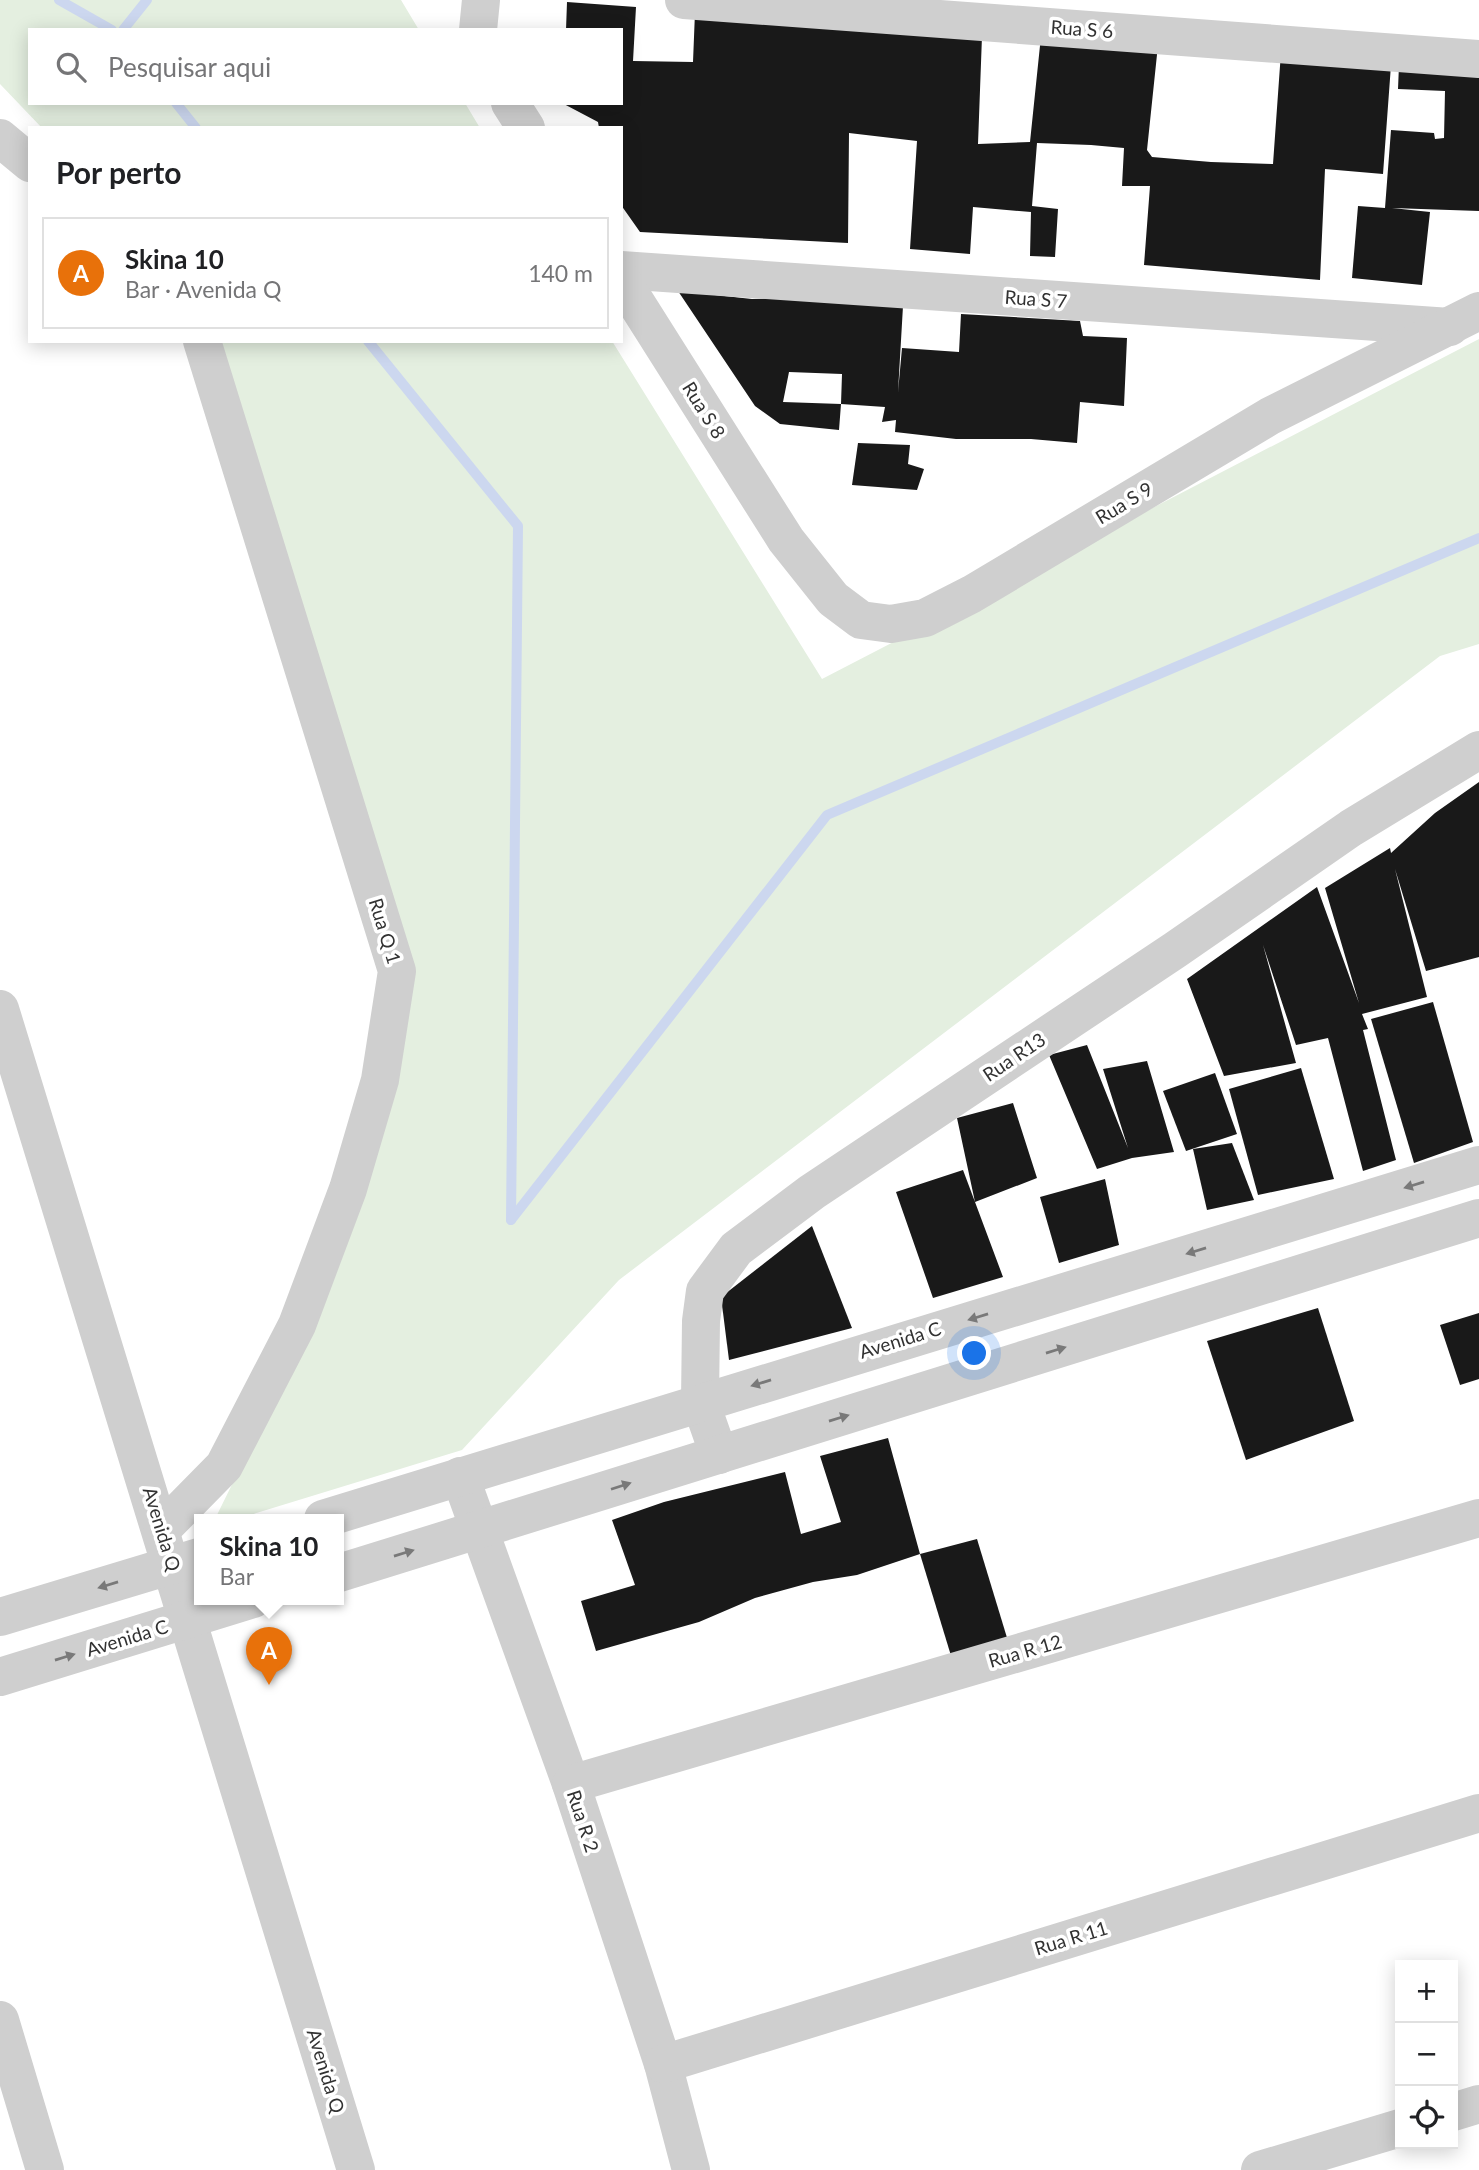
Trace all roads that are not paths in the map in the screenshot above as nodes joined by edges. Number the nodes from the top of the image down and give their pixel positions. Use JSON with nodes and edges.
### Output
{"nodes":[{"id":1,"x":481,"y":0,"type":"edge"},
{"id":2,"x":684,"y":0,"type":"edge"},
{"id":3,"x":478,"y":28,"type":"edge"},
{"id":4,"x":1479,"y":59,"type":"edge"},
{"id":5,"x":511,"y":105,"type":"edge"},
{"id":6,"x":525,"y":126,"type":"edge"},
{"id":7,"x":0,"y":138,"type":"edge"},
{"id":8,"x":28,"y":161,"type":"edge"},
{"id":9,"x":623,"y":270,"type":"edge"},
{"id":10,"x":623,"y":282,"type":"edge"},
{"id":11,"x":1465,"y":319,"type":"edge"},
{"id":12,"x":203,"y":343,"type":"edge"},
{"id":13,"x":786,"y":540,"type":"joint"},
{"id":14,"x":1479,"y":750,"type":"edge"},
{"id":15,"x":0,"y":1009,"type":"edge"},
{"id":16,"x":1479,"y":1165,"type":"edge"},
{"id":17,"x":1479,"y":1218,"type":"edge"},
{"id":18,"x":700,"y":1401,"type":"junction"},
{"id":19,"x":719,"y":1455,"type":"junction"},
{"id":20,"x":460,"y":1476,"type":"junction"},
{"id":21,"x":339,"y":1514,"type":"edge"},
{"id":22,"x":1479,"y":1518,"type":"edge"},
{"id":23,"x":162,"y":1529,"type":"junction"},
{"id":24,"x":482,"y":1530,"type":"junction"},
{"id":25,"x":186,"y":1561,"type":"edge"},
{"id":26,"x":344,"y":1571,"type":"edge"},
{"id":27,"x":234,"y":1605,"type":"edge"},
{"id":28,"x":0,"y":1617,"type":"edge"},
{"id":29,"x":188,"y":1619,"type":"junction"},
{"id":30,"x":0,"y":1678,"type":"edge"},
{"id":31,"x":571,"y":1784,"type":"junction"},
{"id":32,"x":1479,"y":1813,"type":"edge"},
{"id":33,"x":0,"y":2020,"type":"edge"},
{"id":34,"x":663,"y":2064,"type":"junction"},
{"id":35,"x":1479,"y":2104,"type":"edge"},
{"id":36,"x":1458,"y":2110,"type":"edge"},
{"id":37,"x":1395,"y":2130,"type":"edge"},
{"id":38,"x":45,"y":2170,"type":"edge"},
{"id":39,"x":356,"y":2170,"type":"edge"},
{"id":40,"x":691,"y":2170,"type":"edge"},
{"id":41,"x":1260,"y":2170,"type":"edge"}],
"edges":[{"from":1,"to":3,"type":"street"},
{"from":2,"to":4,"type":"street","name":"Rua S 6"},
{"from":5,"to":6,"type":"street"},
{"from":7,"to":8,"type":"street"},
{"from":9,"to":11,"type":"street","name":"Rua S 7"},
{"from":10,"to":13,"type":"street","name":"Rua S 8"},
{"from":11,"to":13,"type":"street","name":"Rua S 9"},
{"from":12,"to":23,"type":"street","name":"Rua Q 1"},
{"from":14,"to":18,"type":"street","name":"Rua R13"},
{"from":15,"to":23,"type":"street","name":"Avenida Q"},
{"from":16,"to":18,"type":"street","name":"Avenida C","one_way":true},
{"from":19,"to":17,"type":"street","one_way":true},
{"from":18,"to":19,"type":"street","name":"Rua R13"},
{"from":18,"to":20,"type":"street","name":"Avenida C"},
{"from":24,"to":19,"type":"street","one_way":true},
{"from":20,"to":21,"type":"street","name":"Avenida C"},
{"from":20,"to":24,"type":"street","name":"Rua R 2"},
{"from":22,"to":31,"type":"street","name":"Rua R 12"},
{"from":23,"to":25,"type":"street","name":"Avenida Q"},
{"from":26,"to":24,"type":"street","one_way":true},
{"from":24,"to":31,"type":"street","name":"Rua R 2"},
{"from":25,"to":28,"type":"street","one_way":true},
{"from":25,"to":29,"type":"street","name":"Avenida Q"},
{"from":27,"to":29,"type":"street","name":"Avenida C"},
{"from":30,"to":29,"type":"street","name":"Avenida C","one_way":true},
{"from":29,"to":39,"type":"street","name":"Avenida Q"},
{"from":31,"to":34,"type":"street","name":"Rua R 2"},
{"from":32,"to":34,"type":"street","name":"Rua R 11"},
{"from":33,"to":38,"type":"street"},
{"from":34,"to":40,"type":"street","name":"Rua R 2"},
{"from":35,"to":36,"type":"street"},
{"from":37,"to":41,"type":"street"}]}
